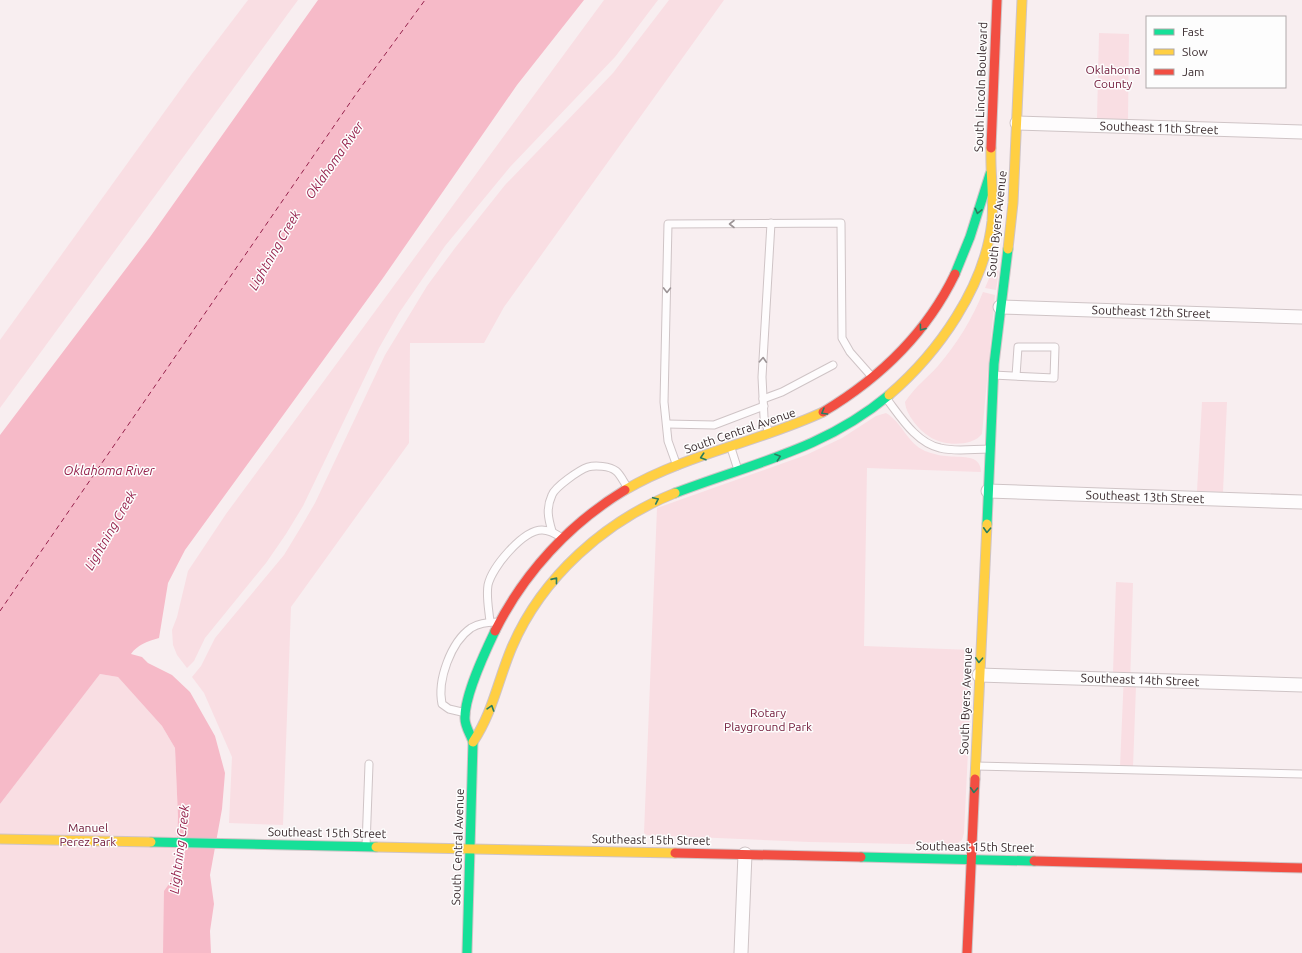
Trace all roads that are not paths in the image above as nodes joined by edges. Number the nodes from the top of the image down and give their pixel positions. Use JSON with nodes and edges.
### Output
{"nodes":[{"id":1,"x":997,"y":0,"type":"edge"},
{"id":2,"x":1022,"y":0,"type":"edge"},
{"id":3,"x":1017,"y":123,"type":"junction"},
{"id":4,"x":1302,"y":132,"type":"edge"},
{"id":5,"x":990,"y":174,"type":"junction"},
{"id":6,"x":771,"y":223,"type":"junction"},
{"id":7,"x":1000,"y":307,"type":"junction"},
{"id":8,"x":1302,"y":316,"type":"edge"},
{"id":9,"x":833,"y":365,"type":"dead end"},
{"id":10,"x":993,"y":375,"type":"junction"},
{"id":11,"x":1016,"y":376,"type":"junction"},
{"id":12,"x":873,"y":378,"type":"junction"},
{"id":13,"x":886,"y":398,"type":"junction"},
{"id":14,"x":763,"y":402,"type":"junction"},
{"id":15,"x":667,"y":424,"type":"junction"},
{"id":16,"x":770,"y":436,"type":"junction"},
{"id":17,"x":731,"y":448,"type":"junction"},
{"id":18,"x":990,"y":450,"type":"junction"},
{"id":19,"x":677,"y":466,"type":"junction"},
{"id":20,"x":738,"y":470,"type":"junction"},
{"id":21,"x":628,"y":489,"type":"junction"},
{"id":22,"x":988,"y":492,"type":"junction"},
{"id":23,"x":1302,"y":502,"type":"edge"},
{"id":24,"x":552,"y":531,"type":"junction"},
{"id":25,"x":562,"y":538,"type":"junction"},
{"id":26,"x":534,"y":588,"type":"junction"},
{"id":27,"x":495,"y":622,"type":"junction"},
{"id":28,"x":979,"y":675,"type":"junction"},
{"id":29,"x":1302,"y":685,"type":"edge"},
{"id":30,"x":466,"y":713,"type":"junction"},
{"id":31,"x":473,"y":742,"type":"junction"},
{"id":32,"x":369,"y":764,"type":"dead end"},
{"id":33,"x":975,"y":766,"type":"junction"},
{"id":34,"x":1302,"y":774,"type":"edge"},
{"id":35,"x":0,"y":839,"type":"edge"},
{"id":36,"x":366,"y":846,"type":"junction"},
{"id":37,"x":469,"y":848,"type":"junction"},
{"id":38,"x":745,"y":854,"type":"junction"},
{"id":39,"x":971,"y":859,"type":"junction"},
{"id":40,"x":1302,"y":868,"type":"edge"},
{"id":41,"x":467,"y":953,"type":"edge"},
{"id":42,"x":742,"y":953,"type":"edge"},
{"id":43,"x":967,"y":953,"type":"edge"}],
"edges":[{"from":1,"to":5,"type":"main road","name":"South Lincoln Boulevard"},
{"from":2,"to":3,"type":"main road","name":"South Byers Avenue"},
{"from":3,"to":4,"type":"street","name":"Southeast 11th Street"},
{"from":3,"to":7,"type":"main road","name":"South Byers Avenue"},
{"from":5,"to":12,"type":"main road","name":"South Central Avenue","one_way":true},
{"from":5,"to":13,"type":"main road","name":"South Central Avenue"},
{"from":6,"to":12,"type":"lane"},
{"from":14,"to":6,"type":"lane","one_way":true},
{"from":6,"to":15,"type":"lane","one_way":true},
{"from":7,"to":8,"type":"street","name":"Southeast 12th Street"},
{"from":7,"to":10,"type":"main road","name":"South Byers Avenue"},
{"from":9,"to":14,"type":"lane"},
{"from":10,"to":11,"type":"lane"},
{"from":10,"to":18,"type":"main road","name":"South Byers Avenue"},
{"from":11,"to":11,"type":"lane"},
{"from":12,"to":16,"type":"main road","name":"South Central Avenue","one_way":true},
{"from":13,"to":18,"type":"lane"},
{"from":20,"to":13,"type":"main road","name":"South Central Avenue","one_way":true},
{"from":14,"to":15,"type":"lane"},
{"from":14,"to":16,"type":"lane"},
{"from":15,"to":19,"type":"lane"},
{"from":16,"to":17,"type":"main road","name":"South Central Avenue"},
{"from":17,"to":19,"type":"main road","name":"South Central Avenue","one_way":true},
{"from":17,"to":20,"type":"lane"},
{"from":18,"to":22,"type":"main road","name":"South Byers Avenue"},
{"from":19,"to":21,"type":"main road","name":"South Central Avenue"},
{"from":26,"to":20,"type":"main road","name":"South Central Avenue","one_way":true},
{"from":21,"to":24,"type":"lane"},
{"from":21,"to":25,"type":"main road","name":"South Central Avenue"},
{"from":22,"to":23,"type":"street","name":"Southeast 13th Street"},
{"from":22,"to":28,"type":"main road","name":"South Byers Avenue","one_way":true},
{"from":24,"to":25,"type":"lane"},
{"from":24,"to":27,"type":"lane"},
{"from":25,"to":26,"type":"main road","name":"South Central Avenue"},
{"from":26,"to":27,"type":"main road","name":"South Central Avenue"},
{"from":31,"to":26,"type":"main road","name":"South Central Avenue","one_way":true},
{"from":27,"to":30,"type":"main road","name":"South Central Avenue"},
{"from":27,"to":30,"type":"lane"},
{"from":28,"to":29,"type":"street","name":"Southeast 14th Street"},
{"from":28,"to":33,"type":"main road","name":"South Byers Avenue"},
{"from":30,"to":31,"type":"main road","name":"South Central Avenue"},
{"from":31,"to":37,"type":"main road","name":"South Central Avenue"},
{"from":32,"to":36,"type":"lane"},
{"from":33,"to":34,"type":"lane"},
{"from":33,"to":39,"type":"main road","name":"South Byers Avenue","one_way":true},
{"from":35,"to":36,"type":"main road","name":"Southeast 15th Street"},
{"from":36,"to":37,"type":"main road","name":"Southeast 15th Street"},
{"from":37,"to":38,"type":"main road","name":"Southeast 15th Street"},
{"from":37,"to":41,"type":"main road","name":"South Central Avenue"},
{"from":38,"to":39,"type":"main road","name":"Southeast 15th Street"},
{"from":38,"to":42,"type":"street"},
{"from":39,"to":40,"type":"main road","name":"Southeast 15th Street"},
{"from":39,"to":43,"type":"main road","name":"South Byers Avenue"}]}
